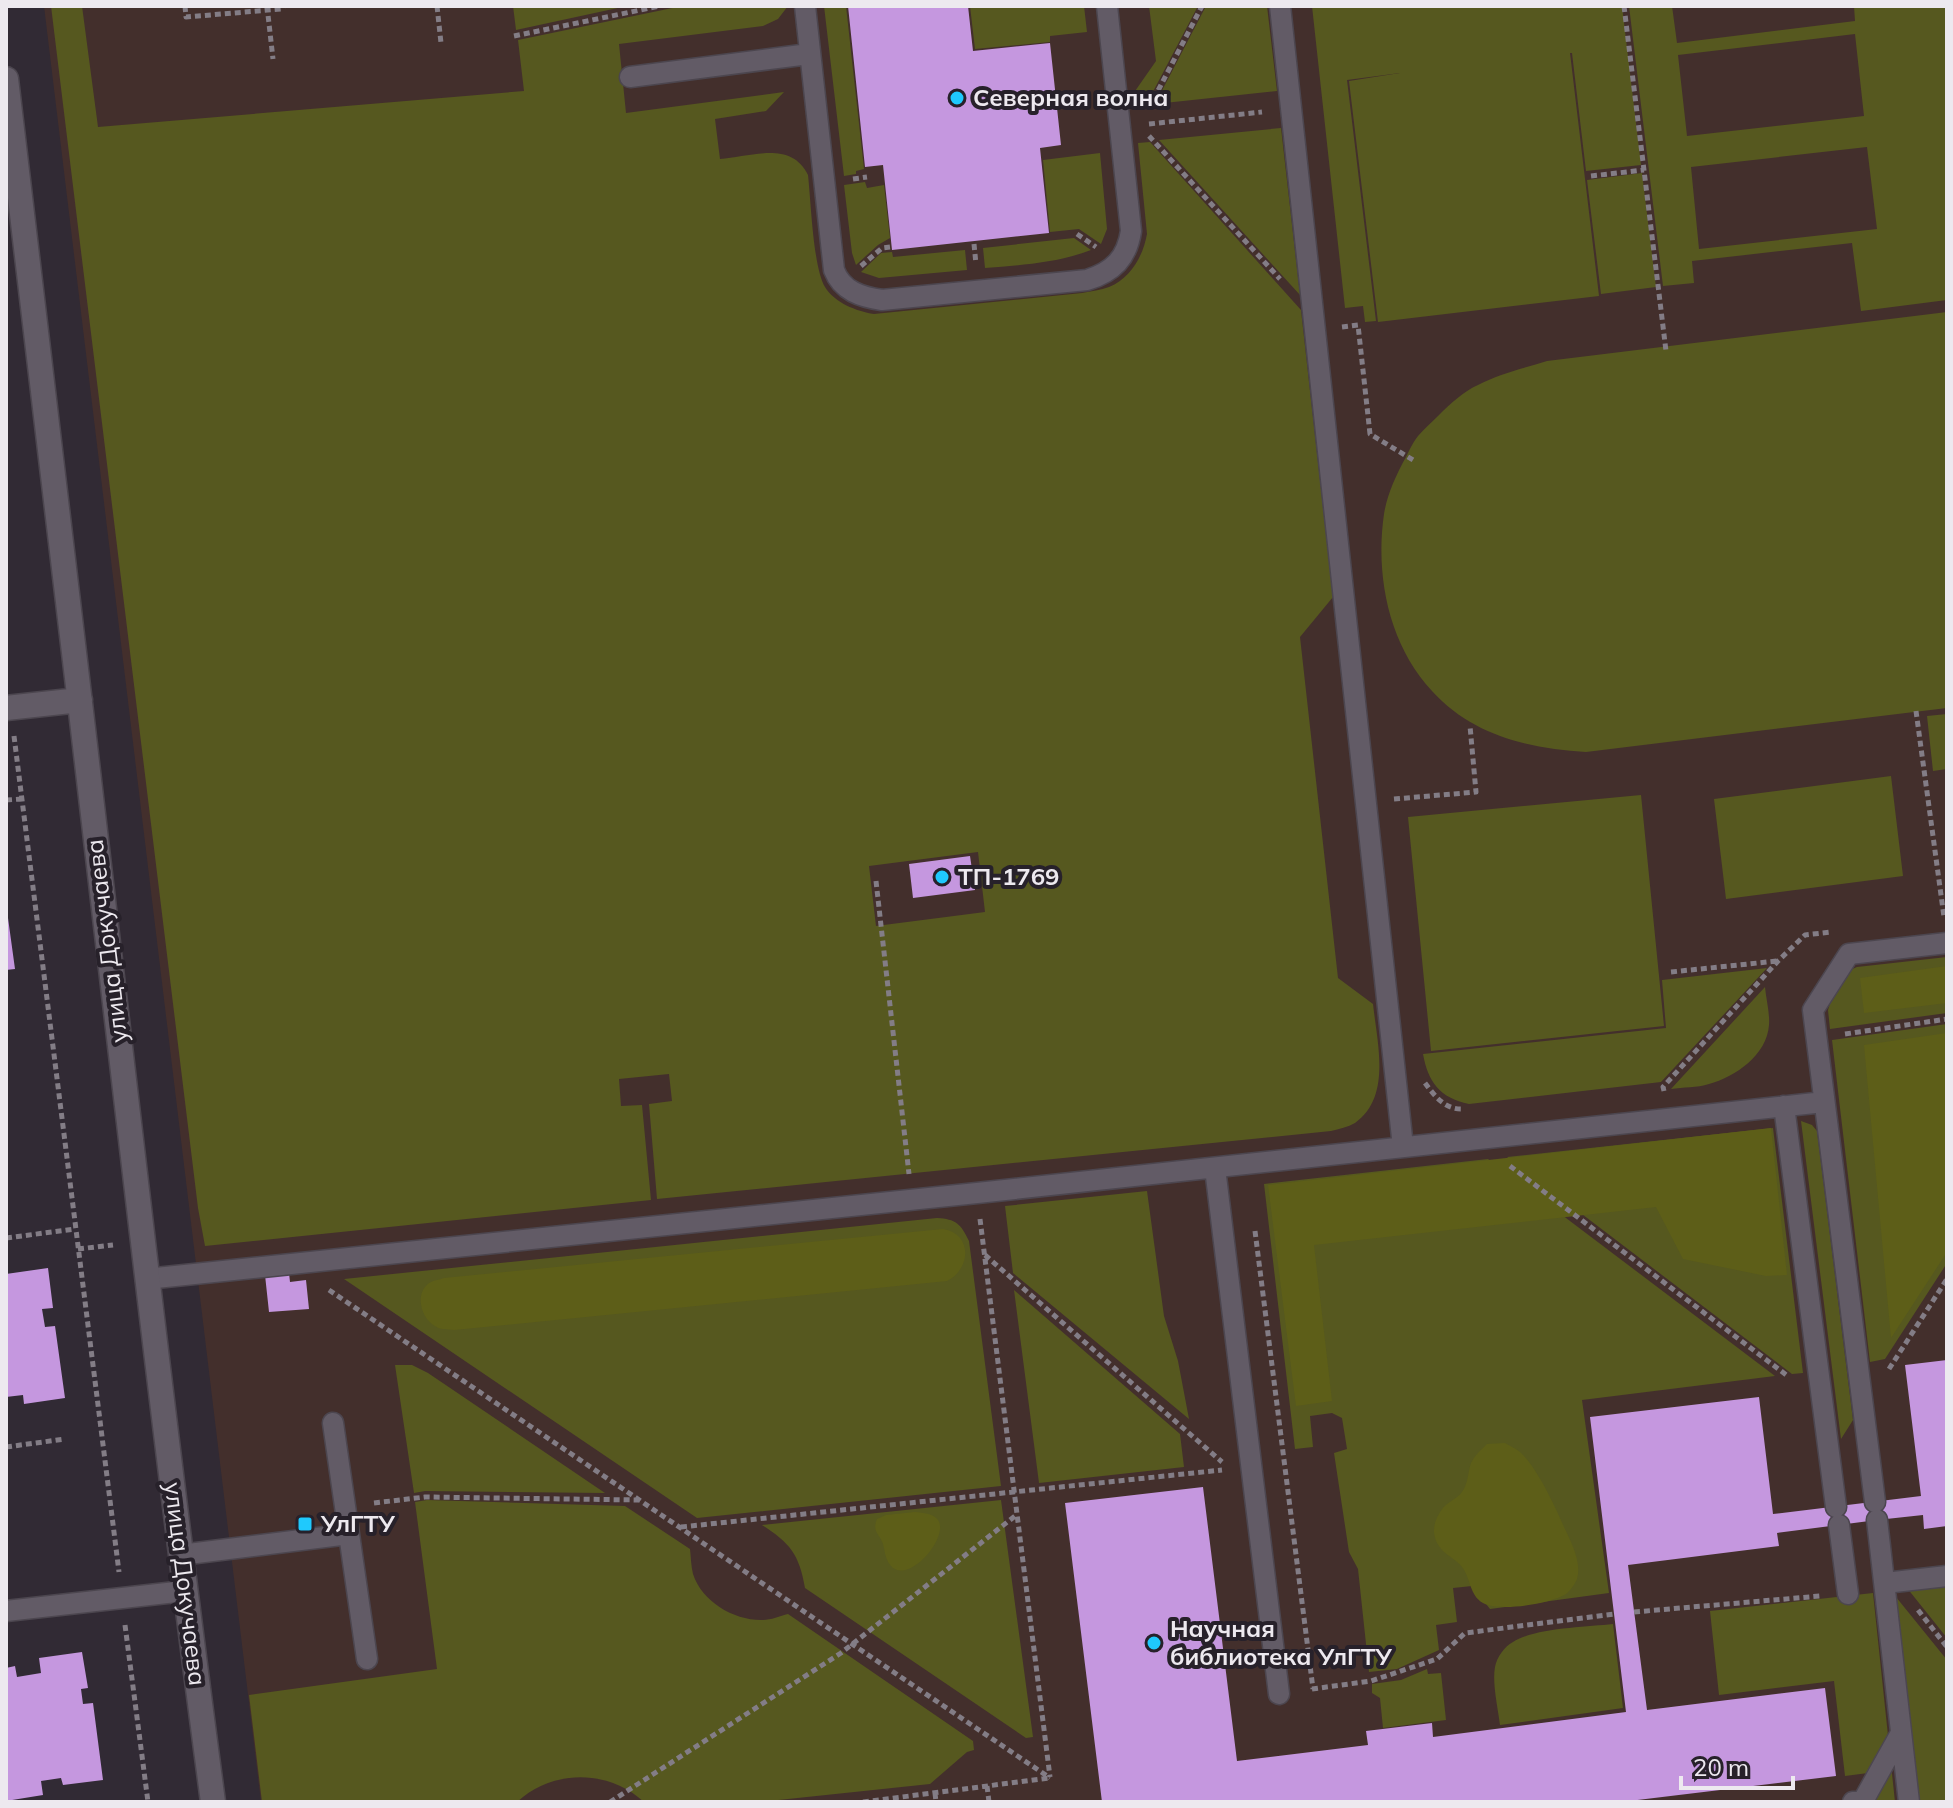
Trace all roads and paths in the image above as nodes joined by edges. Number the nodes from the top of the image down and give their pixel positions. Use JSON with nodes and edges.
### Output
{"nodes":[{"id":1,"x":185,"y":6,"type":"edge"},
{"id":2,"x":284,"y":6,"type":"edge"},
{"id":3,"x":437,"y":6,"type":"edge"},
{"id":4,"x":660,"y":6,"type":"edge"},
{"id":5,"x":805,"y":6,"type":"edge"},
{"id":6,"x":1107,"y":6,"type":"edge"},
{"id":7,"x":1202,"y":6,"type":"edge"},
{"id":8,"x":1280,"y":6,"type":"edge"},
{"id":9,"x":1624,"y":6,"type":"edge"},
{"id":10,"x":268,"y":8,"type":"edge"},
{"id":11,"x":514,"y":36,"type":"dead end"},
{"id":12,"x":441,"y":43,"type":"dead end"},
{"id":13,"x":809,"y":54,"type":"junction"},
{"id":14,"x":273,"y":59,"type":"dead end"},
{"id":15,"x":630,"y":77,"type":"dead end"},
{"id":16,"x":6,"y":79,"type":"edge"},
{"id":17,"x":1291,"y":109,"type":"junction"},
{"id":18,"x":1130,"y":126,"type":"junction"},
{"id":19,"x":1644,"y":170,"type":"junction"},
{"id":20,"x":1591,"y":176,"type":"dead end"},
{"id":21,"x":1077,"y":234,"type":"dead end"},
{"id":22,"x":890,"y":247,"type":"dead end"},
{"id":23,"x":1089,"y":255,"type":"dead end"},
{"id":24,"x":854,"y":272,"type":"dead end"},
{"id":25,"x":1313,"y":316,"type":"junction"},
{"id":26,"x":1337,"y":327,"type":"dead end"},
{"id":27,"x":1666,"y":351,"type":"dead end"},
{"id":28,"x":1413,"y":460,"type":"dead end"},
{"id":29,"x":80,"y":700,"type":"junction"},
{"id":30,"x":6,"y":708,"type":"edge"},
{"id":31,"x":1916,"y":711,"type":"dead end"},
{"id":32,"x":1470,"y":726,"type":"dead end"},
{"id":33,"x":1389,"y":799,"type":"dead end"},
{"id":34,"x":6,"y":800,"type":"edge"},
{"id":35,"x":876,"y":881,"type":"dead end"},
{"id":36,"x":1946,"y":919,"type":"edge"},
{"id":37,"x":1836,"y":931,"type":"dead end"},
{"id":38,"x":1946,"y":936,"type":"edge"},
{"id":39,"x":1778,"y":961,"type":"junction"},
{"id":40,"x":1671,"y":972,"type":"dead end"},
{"id":41,"x":1947,"y":1019,"type":"edge"},
{"id":42,"x":1816,"y":1038,"type":"junction"},
{"id":43,"x":1420,"y":1071,"type":"dead end"},
{"id":44,"x":1824,"y":1102,"type":"junction"},
{"id":45,"x":1784,"y":1106,"type":"junction"},
{"id":46,"x":1667,"y":1119,"type":"junction"},
{"id":47,"x":1476,"y":1139,"type":"junction"},
{"id":48,"x":1403,"y":1147,"type":"junction"},
{"id":49,"x":1215,"y":1168,"type":"junction"},
{"id":50,"x":977,"y":1193,"type":"junction"},
{"id":51,"x":912,"y":1200,"type":"junction"},
{"id":52,"x":1255,"y":1225,"type":"dead end"},
{"id":53,"x":75,"y":1229,"type":"junction"},
{"id":54,"x":6,"y":1238,"type":"edge"},
{"id":55,"x":985,"y":1254,"type":"junction"},
{"id":56,"x":311,"y":1262,"type":"junction"},
{"id":57,"x":146,"y":1279,"type":"junction"},
{"id":58,"x":1947,"y":1279,"type":"edge"},
{"id":59,"x":1822,"y":1402,"type":"junction"},
{"id":60,"x":1863,"y":1408,"type":"junction"},
{"id":61,"x":333,"y":1423,"type":"dead end"},
{"id":62,"x":65,"y":1439,"type":"dead end"},
{"id":63,"x":6,"y":1447,"type":"edge"},
{"id":64,"x":1014,"y":1492,"type":"junction"},
{"id":65,"x":641,"y":1500,"type":"junction"},
{"id":66,"x":345,"y":1507,"type":"junction"},
{"id":67,"x":1016,"y":1515,"type":"junction"},
{"id":68,"x":681,"y":1527,"type":"junction"},
{"id":69,"x":349,"y":1534,"type":"junction"},
{"id":70,"x":180,"y":1555,"type":"junction"},
{"id":71,"x":1947,"y":1576,"type":"edge"},
{"id":72,"x":1885,"y":1583,"type":"junction"},
{"id":73,"x":185,"y":1591,"type":"junction"},
{"id":74,"x":1848,"y":1594,"type":"joint"},
{"id":75,"x":122,"y":1597,"type":"junction"},
{"id":76,"x":6,"y":1611,"type":"edge"},
{"id":77,"x":1634,"y":1612,"type":"dead end"},
{"id":78,"x":1614,"y":1614,"type":"dead end"},
{"id":79,"x":853,"y":1644,"type":"junction"},
{"id":80,"x":367,"y":1659,"type":"dead end"},
{"id":81,"x":1313,"y":1689,"type":"junction"},
{"id":82,"x":1279,"y":1694,"type":"joint"},
{"id":83,"x":1901,"y":1733,"type":"junction"},
{"id":84,"x":1050,"y":1778,"type":"junction"},
{"id":85,"x":987,"y":1786,"type":"junction"},
{"id":86,"x":935,"y":1793,"type":"junction"},
{"id":87,"x":148,"y":1802,"type":"edge"},
{"id":88,"x":213,"y":1802,"type":"edge"},
{"id":89,"x":610,"y":1802,"type":"edge"},
{"id":90,"x":863,"y":1802,"type":"edge"},
{"id":91,"x":936,"y":1802,"type":"edge"},
{"id":92,"x":989,"y":1802,"type":"edge"},
{"id":93,"x":1853,"y":1802,"type":"edge"},
{"id":94,"x":1909,"y":1802,"type":"edge"}],
"edges":[{"from":1,"to":10,"type":"path"},
{"from":2,"to":10,"type":"path"},
{"from":3,"to":12,"type":"path"},
{"from":4,"to":11,"type":"path"},
{"from":5,"to":13,"type":"lane"},
{"from":6,"to":18,"type":"lane"},
{"from":7,"to":18,"type":"path"},
{"from":8,"to":17,"type":"lane"},
{"from":9,"to":19,"type":"path"},
{"from":10,"to":14,"type":"path"},
{"from":13,"to":15,"type":"lane"},
{"from":13,"to":18,"type":"lane"},
{"from":16,"to":29,"type":"street","name":"улица Докучаева"},
{"from":17,"to":18,"type":"path"},
{"from":17,"to":25,"type":"lane"},
{"from":18,"to":25,"type":"path"},
{"from":19,"to":20,"type":"path"},
{"from":19,"to":27,"type":"path"},
{"from":21,"to":23,"type":"path"},
{"from":22,"to":24,"type":"path"},
{"from":25,"to":48,"type":"lane"},
{"from":26,"to":28,"type":"path"},
{"from":29,"to":30,"type":"street"},
{"from":29,"to":57,"type":"street","name":"улица Докучаева"},
{"from":31,"to":36,"type":"path"},
{"from":32,"to":33,"type":"path"},
{"from":34,"to":53,"type":"path"},
{"from":35,"to":51,"type":"path"},
{"from":36,"to":38,"type":"path"},
{"from":37,"to":39,"type":"path"},
{"from":38,"to":42,"type":"lane"},
{"from":39,"to":40,"type":"path"},
{"from":39,"to":46,"type":"path"},
{"from":41,"to":42,"type":"path"},
{"from":42,"to":44,"type":"lane"},
{"from":43,"to":47,"type":"path"},
{"from":44,"to":45,"type":"lane"},
{"from":44,"to":60,"type":"lane"},
{"from":45,"to":46,"type":"lane"},
{"from":45,"to":59,"type":"lane"},
{"from":46,"to":47,"type":"lane"},
{"from":47,"to":48,"type":"lane"},
{"from":47,"to":59,"type":"path"},
{"from":48,"to":49,"type":"lane"},
{"from":49,"to":50,"type":"lane"},
{"from":49,"to":82,"type":"lane"},
{"from":50,"to":51,"type":"lane"},
{"from":50,"to":55,"type":"path"},
{"from":51,"to":56,"type":"lane"},
{"from":52,"to":81,"type":"path"},
{"from":53,"to":54,"type":"path"},
{"from":53,"to":75,"type":"path"},
{"from":55,"to":64,"type":"path"},
{"from":55,"to":64,"type":"path"},
{"from":56,"to":57,"type":"lane"},
{"from":56,"to":65,"type":"path"},
{"from":57,"to":70,"type":"street","name":"улица Докучаева"},
{"from":58,"to":60,"type":"path"},
{"from":59,"to":74,"type":"lane"},
{"from":60,"to":72,"type":"lane"},
{"from":61,"to":66,"type":"lane"},
{"from":62,"to":63,"type":"path"},
{"from":64,"to":67,"type":"path"},
{"from":64,"to":68,"type":"path"},
{"from":65,"to":66,"type":"path"},
{"from":65,"to":68,"type":"path"},
{"from":66,"to":69,"type":"lane"},
{"from":67,"to":79,"type":"path"},
{"from":67,"to":84,"type":"path"},
{"from":68,"to":79,"type":"path"},
{"from":69,"to":70,"type":"lane"},
{"from":69,"to":80,"type":"lane"},
{"from":70,"to":73,"type":"street","name":"улица Докучаева"},
{"from":71,"to":72,"type":"lane"},
{"from":72,"to":83,"type":"lane"},
{"from":73,"to":75,"type":"lane"},
{"from":73,"to":88,"type":"street","name":"улица Докучаева"},
{"from":74,"to":77,"type":"path"},
{"from":75,"to":76,"type":"lane"},
{"from":75,"to":87,"type":"path"},
{"from":78,"to":81,"type":"path"},
{"from":79,"to":84,"type":"path"},
{"from":79,"to":89,"type":"path"},
{"from":81,"to":82,"type":"path"},
{"from":83,"to":93,"type":"lane"},
{"from":83,"to":94,"type":"lane"},
{"from":84,"to":85,"type":"path"},
{"from":85,"to":86,"type":"path"},
{"from":85,"to":92,"type":"path"},
{"from":86,"to":90,"type":"path"},
{"from":86,"to":91,"type":"path"}]}
